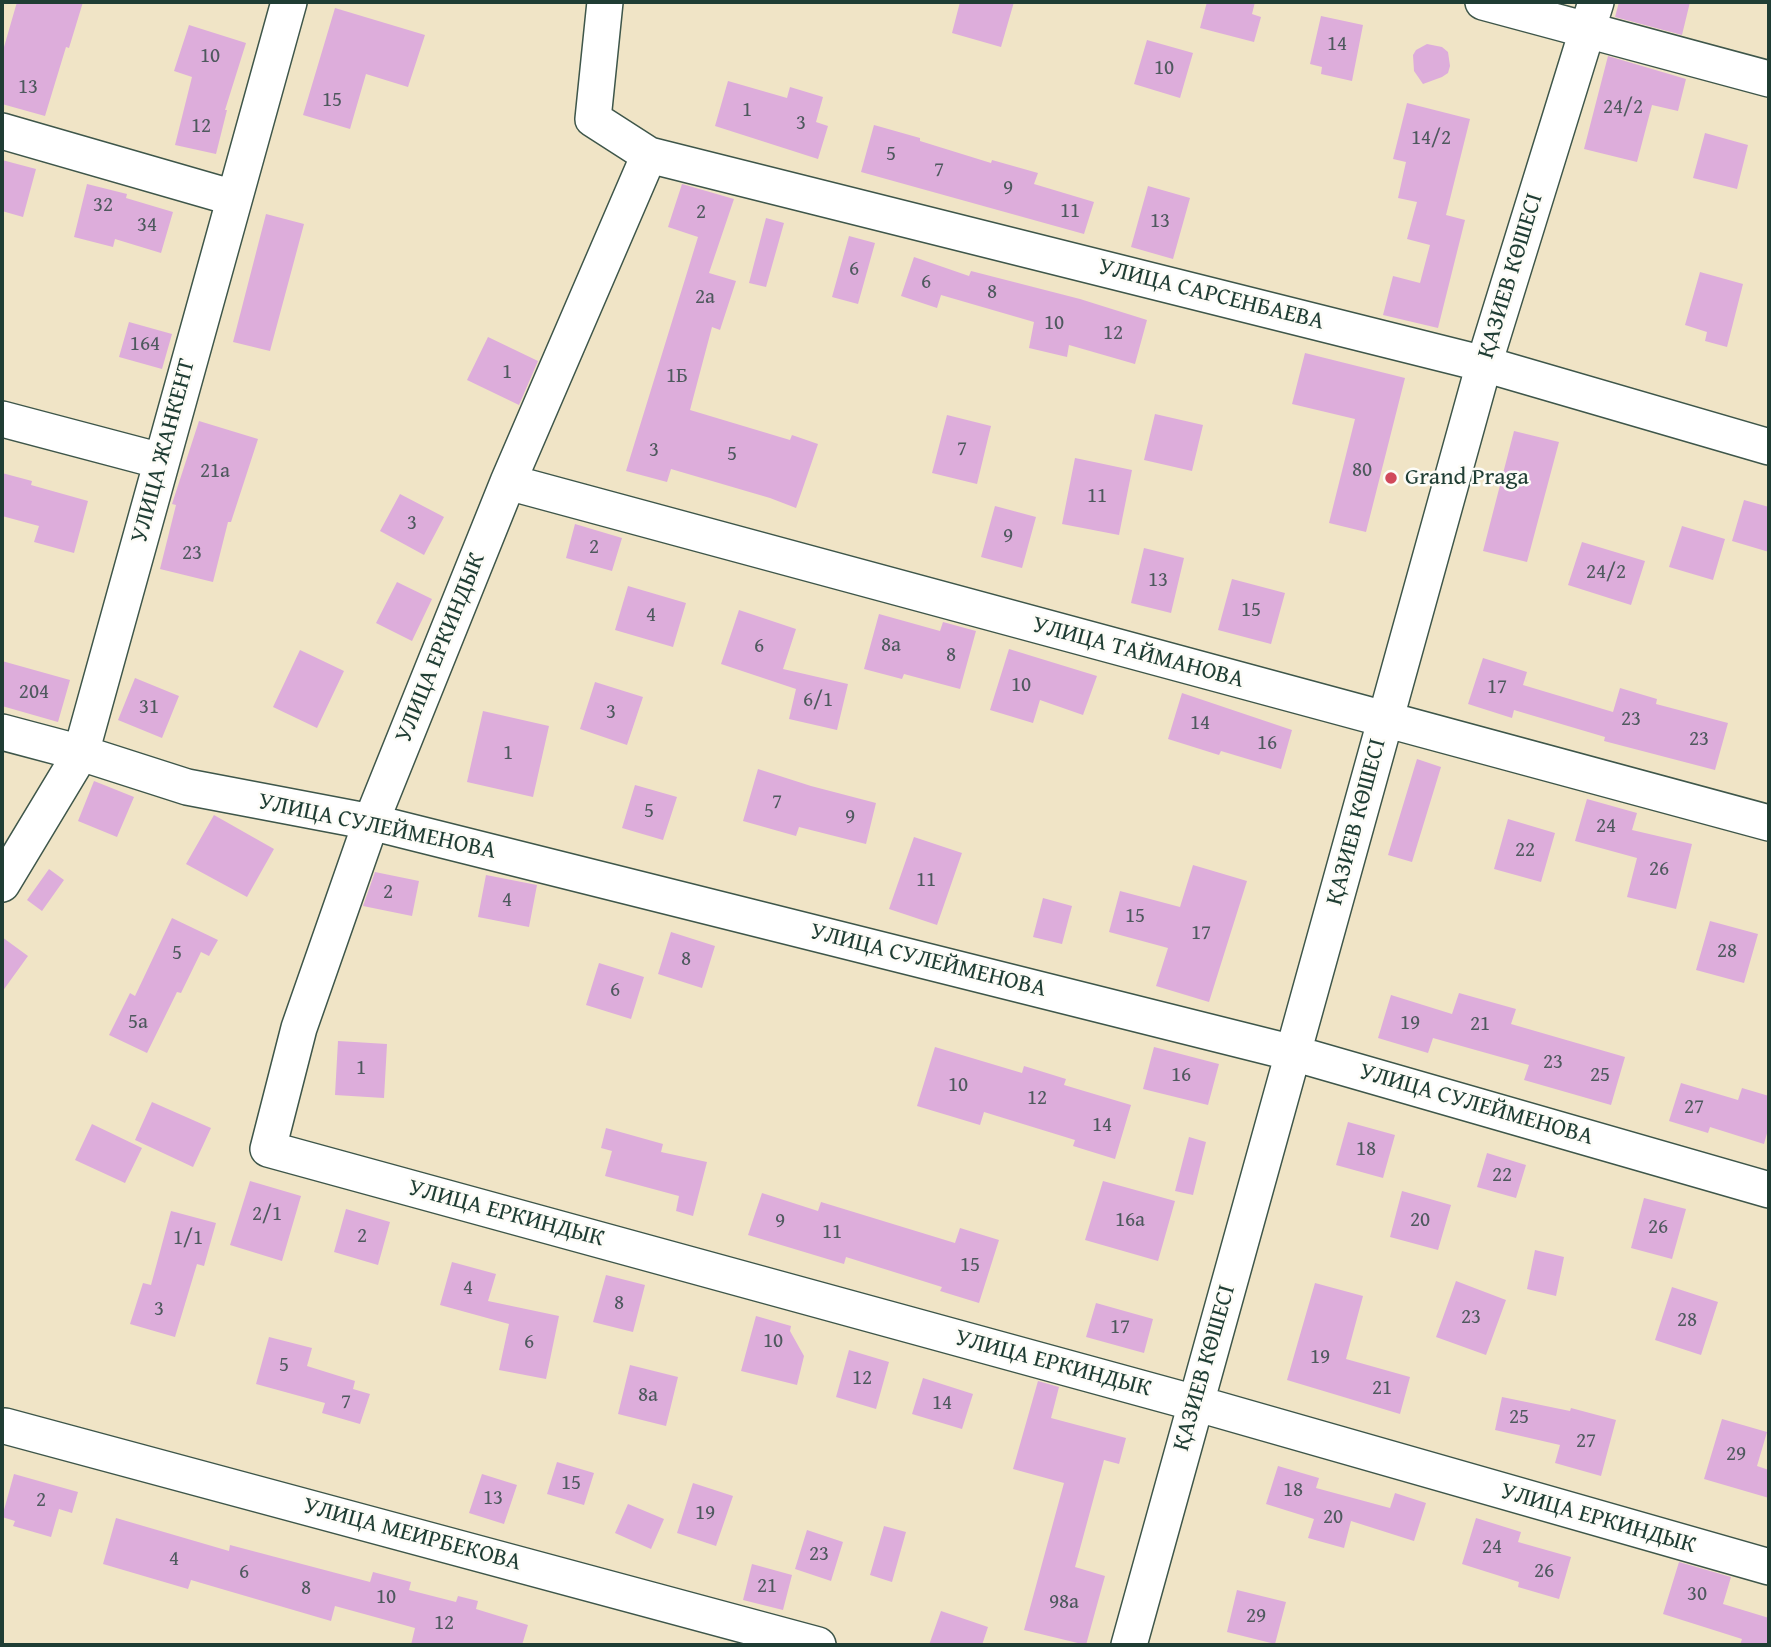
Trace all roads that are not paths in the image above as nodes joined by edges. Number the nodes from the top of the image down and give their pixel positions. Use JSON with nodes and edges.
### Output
{"nodes":[{"id":1,"x":289,"y":2,"type":"edge"},
{"id":2,"x":605,"y":2,"type":"edge"},
{"id":3,"x":1483,"y":2,"type":"edge"},
{"id":4,"x":1591,"y":16,"type":"edge"},
{"id":5,"x":1769,"y":79,"type":"edge"},
{"id":6,"x":2,"y":131,"type":"edge"},
{"id":7,"x":649,"y":155,"type":"junction"},
{"id":8,"x":234,"y":198,"type":"junction"},
{"id":9,"x":1484,"y":364,"type":"junction"},
{"id":10,"x":2,"y":419,"type":"edge"},
{"id":11,"x":1769,"y":447,"type":"edge"},
{"id":12,"x":161,"y":461,"type":"junction"},
{"id":13,"x":508,"y":482,"type":"junction"},
{"id":14,"x":1385,"y":720,"type":"junction"},
{"id":15,"x":2,"y":732,"type":"edge"},
{"id":16,"x":81,"y":753,"type":"junction"},
{"id":17,"x":371,"y":822,"type":"junction"},
{"id":18,"x":1769,"y":823,"type":"edge"},
{"id":19,"x":2,"y":884,"type":"edge"},
{"id":20,"x":1293,"y":1053,"type":"junction"},
{"id":21,"x":1769,"y":1190,"type":"edge"},
{"id":22,"x":1195,"y":1403,"type":"junction"},
{"id":23,"x":5,"y":1426,"type":"dead end"},
{"id":24,"x":1769,"y":1567,"type":"edge"},
{"id":25,"x":818,"y":1645,"type":"edge"},
{"id":26,"x":1129,"y":1645,"type":"edge"}],
"edges":[{"from":1,"to":8,"type":"street","name":"УЛИЦА ЖАНКЕНТ"},
{"from":2,"to":7,"type":"street","name":"УЛИЦА САРСЕНБАЕВА"},
{"from":3,"to":4,"type":"street"},
{"from":4,"to":5,"type":"street"},
{"from":4,"to":9,"type":"street","name":"ҚАЗИЕВ КӨШЕСІ"},
{"from":6,"to":8,"type":"street"},
{"from":7,"to":9,"type":"street","name":"УЛИЦА САРСЕНБАЕВА"},
{"from":7,"to":13,"type":"street","name":"УЛИЦА ЕРКИНДЫК"},
{"from":8,"to":12,"type":"street","name":"УЛИЦА ЖАНКЕНТ"},
{"from":9,"to":11,"type":"street","name":"УЛИЦА САРСЕНБАЕВА"},
{"from":9,"to":14,"type":"street","name":"ҚАЗИЕВ КӨШЕСІ"},
{"from":10,"to":12,"type":"street"},
{"from":12,"to":16,"type":"street","name":"УЛИЦА ЖАНКЕНТ"},
{"from":13,"to":14,"type":"street","name":"УЛИЦА ТАЙМАНОВА"},
{"from":13,"to":17,"type":"street","name":"УЛИЦА ЕРКИНДЫК"},
{"from":14,"to":18,"type":"street","name":"УЛИЦА ТАЙМАНОВА"},
{"from":14,"to":20,"type":"street","name":"ҚАЗИЕВ КӨШЕСІ"},
{"from":15,"to":16,"type":"street","name":"УЛИЦА СУЛЕЙМЕНОВА"},
{"from":16,"to":17,"type":"street","name":"УЛИЦА СУЛЕЙМЕНОВА"},
{"from":16,"to":19,"type":"street","name":"УЛИЦА ЖАНКЕНТ"},
{"from":17,"to":20,"type":"street","name":"УЛИЦА СУЛЕЙМЕНОВА"},
{"from":17,"to":22,"type":"street","name":"УЛИЦА ЕРКИНДЫК"},
{"from":20,"to":21,"type":"street","name":"УЛИЦА СУЛЕЙМЕНОВА"},
{"from":20,"to":22,"type":"street","name":"ҚАЗИЕВ КӨШЕСІ"},
{"from":22,"to":24,"type":"street","name":"УЛИЦА ЕРКИНДЫК"},
{"from":22,"to":26,"type":"street","name":"ҚАЗИЕВ КӨШЕСІ"},
{"from":23,"to":25,"type":"street","name":"УЛИЦА МЕИРБЕКОВА"}]}
